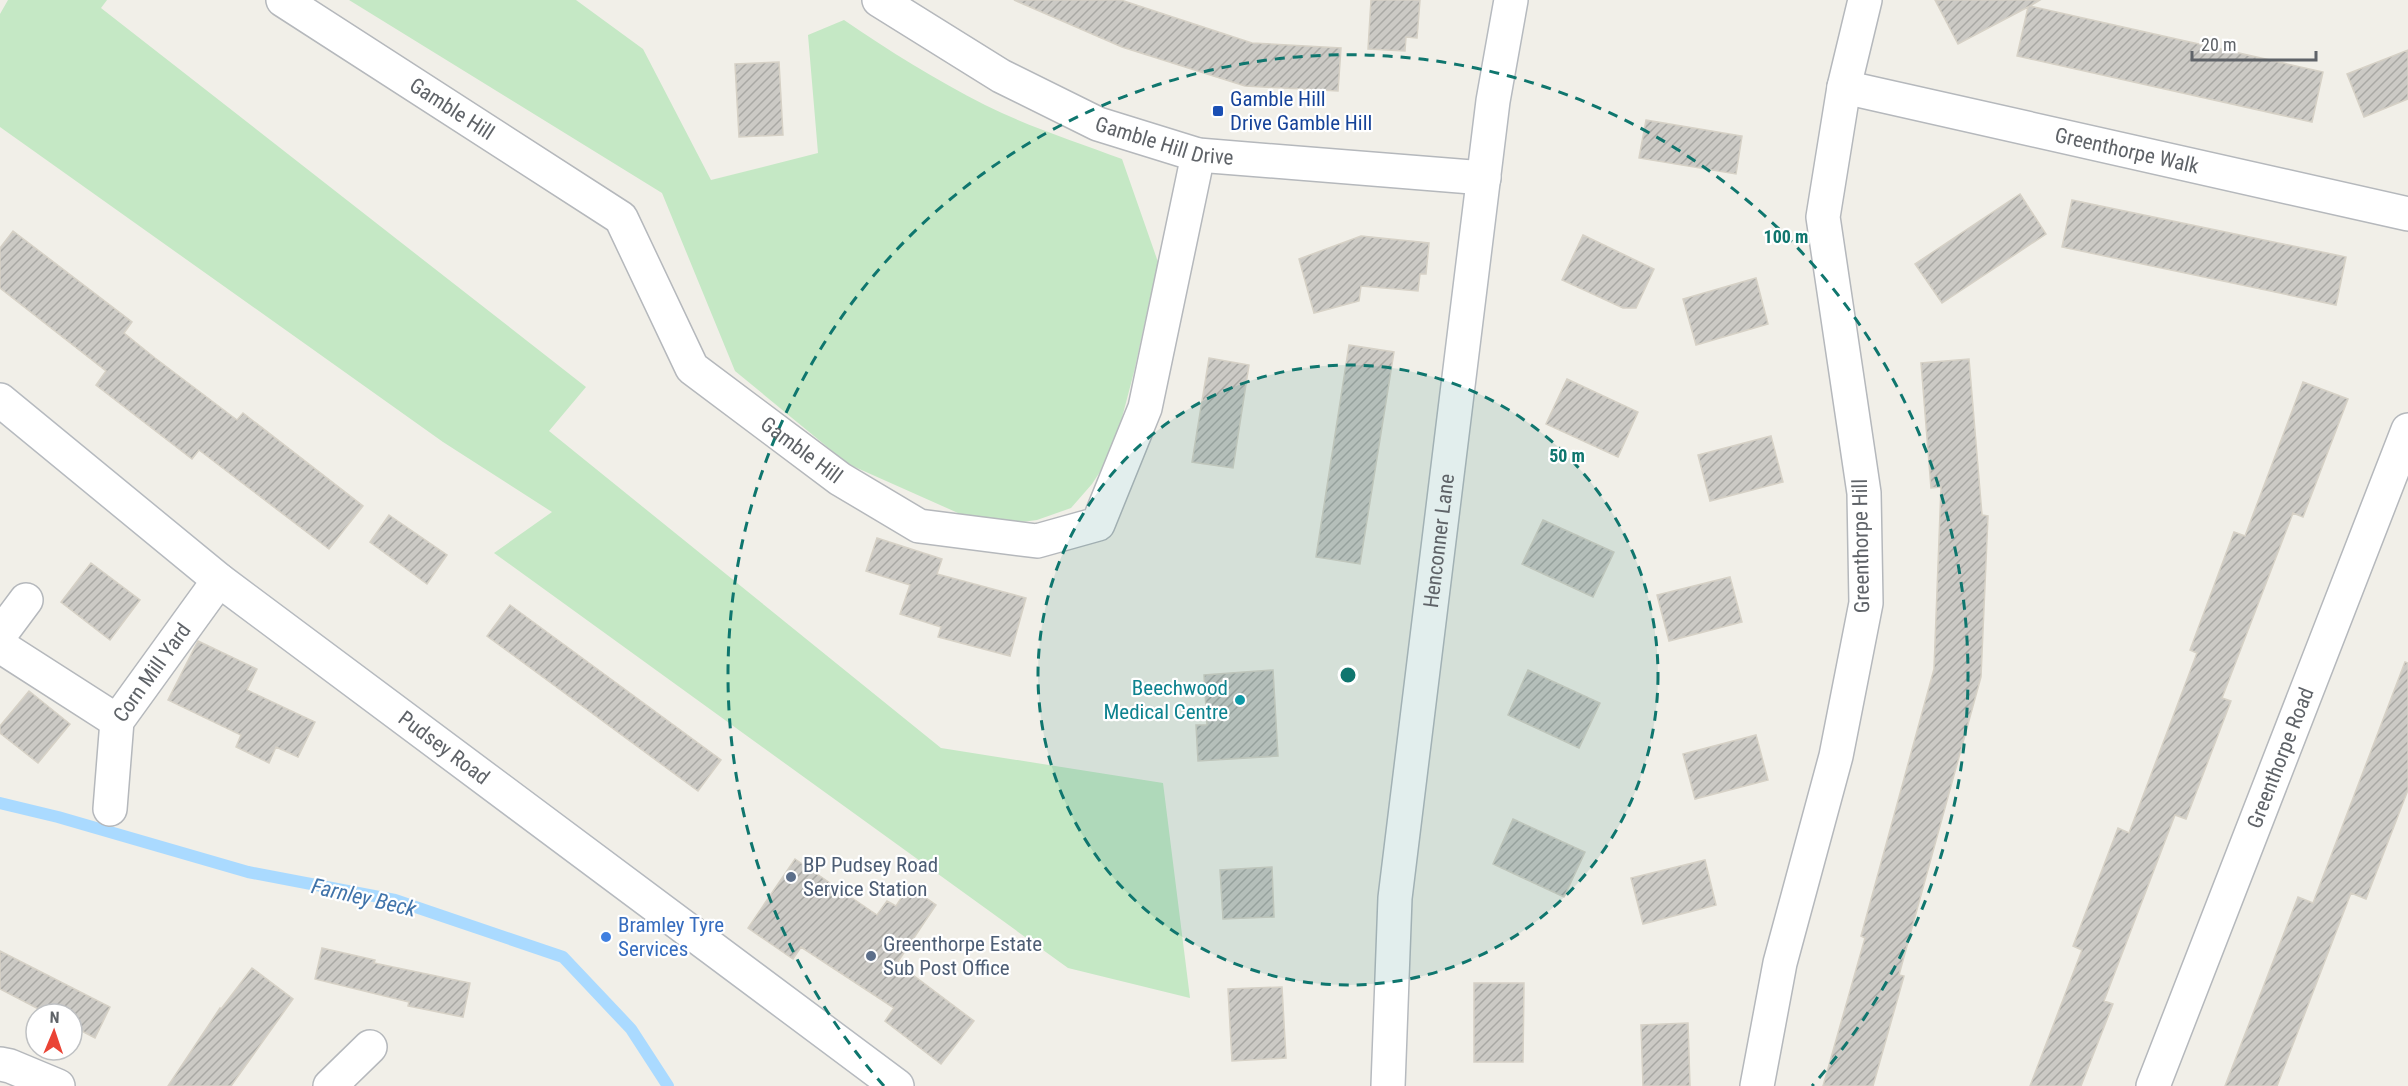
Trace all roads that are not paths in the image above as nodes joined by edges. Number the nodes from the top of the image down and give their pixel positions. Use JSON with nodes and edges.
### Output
{"nodes":[{"id":1,"x":283,"y":0,"type":"edge"},
{"id":2,"x":879,"y":0,"type":"edge"},
{"id":3,"x":1511,"y":0,"type":"edge"},
{"id":4,"x":1865,"y":0,"type":"edge"},
{"id":5,"x":1844,"y":87,"type":"junction"},
{"id":6,"x":1198,"y":154,"type":"junction"},
{"id":7,"x":1484,"y":178,"type":"junction"},
{"id":8,"x":2408,"y":214,"type":"edge"},
{"id":9,"x":0,"y":400,"type":"edge"},
{"id":10,"x":2408,"y":430,"type":"edge"},
{"id":11,"x":219,"y":580,"type":"junction"},
{"id":12,"x":26,"y":600,"type":"dead end"},
{"id":13,"x":0,"y":635,"type":"edge"},
{"id":14,"x":0,"y":646,"type":"edge"},
{"id":15,"x":117,"y":721,"type":"junction"},
{"id":16,"x":110,"y":809,"type":"dead end"},
{"id":17,"x":370,"y":1047,"type":"dead end"},
{"id":18,"x":0,"y":1064,"type":"edge"},
{"id":19,"x":58,"y":1086,"type":"edge"},
{"id":20,"x":330,"y":1086,"type":"edge"},
{"id":21,"x":897,"y":1086,"type":"edge"},
{"id":22,"x":1388,"y":1086,"type":"edge"},
{"id":23,"x":1757,"y":1086,"type":"edge"},
{"id":24,"x":2153,"y":1086,"type":"edge"}],
"edges":[{"from":1,"to":6,"type":"street","name":"Gamble Hill"},
{"from":2,"to":6,"type":"street","name":"Gamble Hill Drive"},
{"from":3,"to":7,"type":"street","name":"Henconner Lane"},
{"from":4,"to":5,"type":"street","name":"Greenthorpe Hill"},
{"from":5,"to":8,"type":"street","name":"Greenthorpe Walk"},
{"from":5,"to":23,"type":"street","name":"Greenthorpe Hill"},
{"from":6,"to":7,"type":"street","name":"Gamble Hill Drive"},
{"from":7,"to":22,"type":"street","name":"Henconner Lane"},
{"from":9,"to":11,"type":"street","name":"Pudsey Road"},
{"from":10,"to":24,"type":"street","name":"Greenthorpe Road"},
{"from":11,"to":15,"type":"street","name":"Corn Mill Yard"},
{"from":11,"to":21,"type":"street","name":"Pudsey Road"},
{"from":12,"to":13,"type":"street"},
{"from":14,"to":15,"type":"street"},
{"from":15,"to":16,"type":"street","name":"Corn Mill Yard"},
{"from":17,"to":20,"type":"street"},
{"from":18,"to":19,"type":"street"}]}
